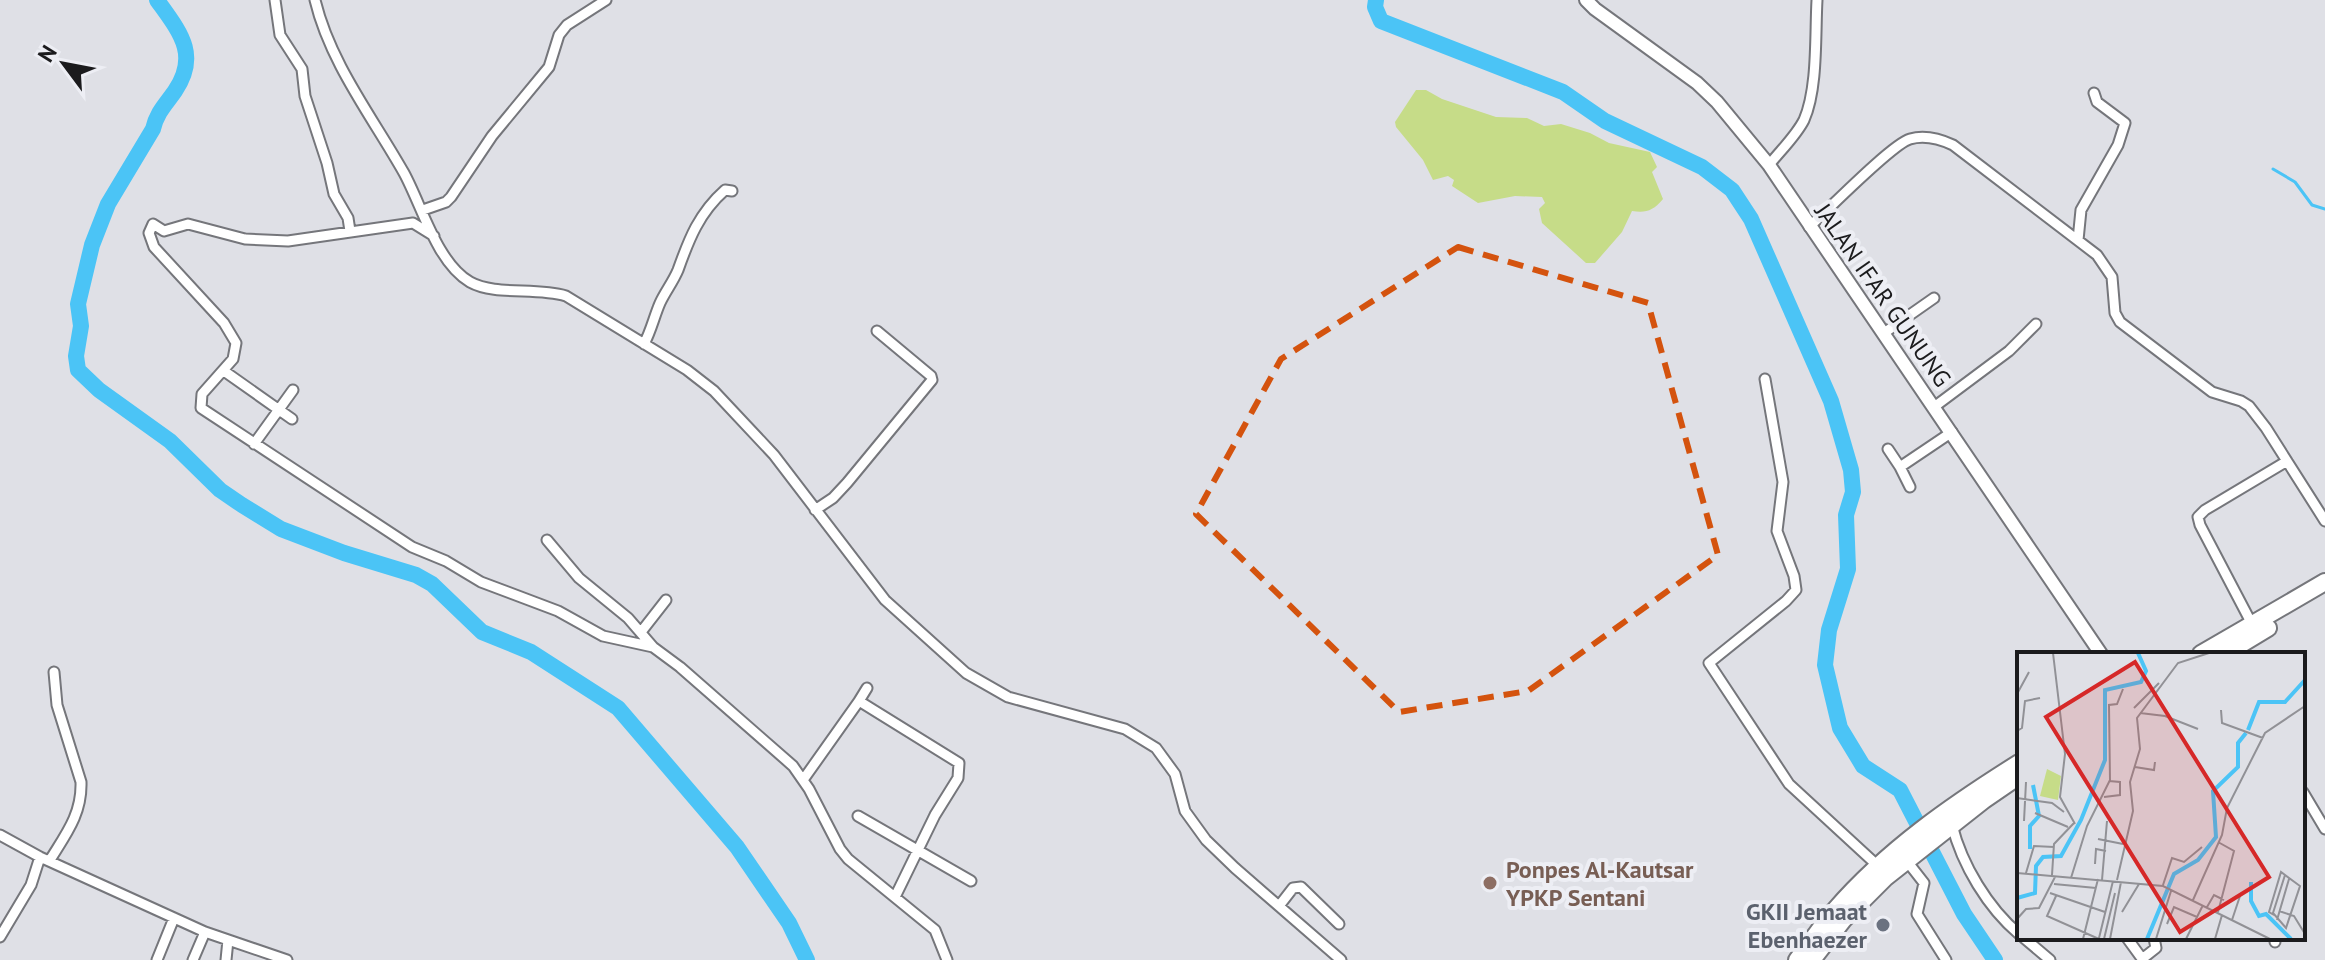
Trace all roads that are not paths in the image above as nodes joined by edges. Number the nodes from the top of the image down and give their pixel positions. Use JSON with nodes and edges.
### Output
{"nodes":[{"id":1,"x":275,"y":0,"type":"edge"},
{"id":2,"x":315,"y":0,"type":"edge"},
{"id":3,"x":606,"y":0,"type":"edge"},
{"id":4,"x":1586,"y":0,"type":"edge"},
{"id":5,"x":1817,"y":0,"type":"edge"},
{"id":6,"x":2094,"y":93,"type":"dead end"},
{"id":7,"x":1769,"y":165,"type":"junction"},
{"id":8,"x":732,"y":191,"type":"dead end"},
{"id":9,"x":424,"y":212,"type":"junction"},
{"id":10,"x":413,"y":223,"type":"junction"},
{"id":11,"x":1809,"y":227,"type":"junction"},
{"id":12,"x":350,"y":231,"type":"junction"},
{"id":13,"x":434,"y":236,"type":"junction"},
{"id":14,"x":2078,"y":240,"type":"junction"},
{"id":15,"x":1934,"y":298,"type":"dead end"},
{"id":16,"x":2036,"y":324,"type":"dead end"},
{"id":17,"x":877,"y":331,"type":"dead end"},
{"id":18,"x":1884,"y":333,"type":"junction"},
{"id":19,"x":644,"y":344,"type":"junction"},
{"id":20,"x":224,"y":371,"type":"junction"},
{"id":21,"x":1765,"y":379,"type":"dead end"},
{"id":22,"x":293,"y":390,"type":"dead end"},
{"id":23,"x":1934,"y":407,"type":"junction"},
{"id":24,"x":278,"y":410,"type":"junction"},
{"id":25,"x":292,"y":419,"type":"dead end"},
{"id":26,"x":1952,"y":432,"type":"junction"},
{"id":27,"x":254,"y":444,"type":"junction"},
{"id":28,"x":1888,"y":449,"type":"dead end"},
{"id":29,"x":2287,"y":461,"type":"junction"},
{"id":30,"x":1900,"y":467,"type":"junction"},
{"id":31,"x":1910,"y":487,"type":"dead end"},
{"id":32,"x":815,"y":510,"type":"junction"},
{"id":33,"x":2325,"y":521,"type":"edge"},
{"id":34,"x":547,"y":540,"type":"dead end"},
{"id":35,"x":2325,"y":582,"type":"edge"},
{"id":36,"x":2325,"y":595,"type":"edge"},
{"id":37,"x":666,"y":600,"type":"dead end"},
{"id":38,"x":2254,"y":630,"type":"junction"},
{"id":39,"x":641,"y":632,"type":"junction"},
{"id":40,"x":653,"y":647,"type":"junction"},
{"id":41,"x":2223,"y":651,"type":"edge"},
{"id":42,"x":2100,"y":652,"type":"edge"},
{"id":43,"x":54,"y":672,"type":"dead end"},
{"id":44,"x":867,"y":688,"type":"dead end"},
{"id":45,"x":859,"y":701,"type":"junction"},
{"id":46,"x":2017,"y":765,"type":"edge"},
{"id":47,"x":2017,"y":777,"type":"edge"},
{"id":48,"x":803,"y":780,"type":"junction"},
{"id":49,"x":2305,"y":795,"type":"edge"},
{"id":50,"x":858,"y":816,"type":"dead end"},
{"id":51,"x":1947,"y":823,"type":"junction"},
{"id":52,"x":2325,"y":829,"type":"edge"},
{"id":53,"x":0,"y":835,"type":"edge"},
{"id":54,"x":920,"y":849,"type":"junction"},
{"id":55,"x":1905,"y":854,"type":"junction"},
{"id":56,"x":45,"y":858,"type":"junction"},
{"id":57,"x":1878,"y":866,"type":"junction"},
{"id":58,"x":971,"y":881,"type":"dead end"},
{"id":59,"x":895,"y":897,"type":"junction"},
{"id":60,"x":1279,"y":906,"type":"junction"},
{"id":61,"x":1838,"y":916,"type":"junction"},
{"id":62,"x":174,"y":918,"type":"junction"},
{"id":63,"x":1339,"y":924,"type":"dead end"},
{"id":64,"x":205,"y":932,"type":"junction"},
{"id":65,"x":2017,"y":932,"type":"edge"},
{"id":66,"x":0,"y":937,"type":"edge"},
{"id":67,"x":228,"y":940,"type":"junction"},
{"id":68,"x":2026,"y":940,"type":"edge"},
{"id":69,"x":2128,"y":940,"type":"edge"},
{"id":70,"x":2154,"y":940,"type":"edge"},
{"id":71,"x":262,"y":957,"type":"edge"},
{"id":72,"x":157,"y":960,"type":"edge"},
{"id":73,"x":193,"y":960,"type":"edge"},
{"id":74,"x":226,"y":960,"type":"edge"},
{"id":75,"x":287,"y":960,"type":"edge"},
{"id":76,"x":947,"y":960,"type":"edge"},
{"id":77,"x":1341,"y":960,"type":"edge"},
{"id":78,"x":1797,"y":960,"type":"edge"},
{"id":79,"x":1812,"y":960,"type":"edge"},
{"id":80,"x":1946,"y":960,"type":"edge"},
{"id":81,"x":2050,"y":960,"type":"edge"},
{"id":82,"x":2143,"y":960,"type":"edge"}],
"edges":[{"from":1,"to":12,"type":"street"},
{"from":2,"to":9,"type":"street"},
{"from":3,"to":9,"type":"street"},
{"from":4,"to":7,"type":"street","name":"JALAN IFAR GUNUNG"},
{"from":5,"to":7,"type":"street"},
{"from":6,"to":14,"type":"street"},
{"from":7,"to":11,"type":"street","name":"JALAN IFAR GUNUNG"},
{"from":8,"to":19,"type":"street"},
{"from":9,"to":10,"type":"street"},
{"from":9,"to":13,"type":"street"},
{"from":10,"to":12,"type":"street"},
{"from":10,"to":13,"type":"street"},
{"from":11,"to":14,"type":"street"},
{"from":11,"to":18,"type":"street","name":"JALAN IFAR GUNUNG"},
{"from":12,"to":20,"type":"street"},
{"from":13,"to":19,"type":"street"},
{"from":14,"to":29,"type":"street"},
{"from":15,"to":18,"type":"street"},
{"from":16,"to":23,"type":"street"},
{"from":17,"to":32,"type":"street"},
{"from":18,"to":23,"type":"street","name":"JALAN IFAR GUNUNG"},
{"from":19,"to":32,"type":"street"},
{"from":20,"to":24,"type":"street"},
{"from":20,"to":27,"type":"street"},
{"from":21,"to":57,"type":"street"},
{"from":22,"to":24,"type":"street"},
{"from":23,"to":26,"type":"street","name":"JALAN IFAR GUNUNG"},
{"from":24,"to":25,"type":"street"},
{"from":24,"to":27,"type":"street"},
{"from":26,"to":30,"type":"street"},
{"from":26,"to":42,"type":"street","name":"JALAN IFAR GUNUNG"},
{"from":27,"to":40,"type":"street"},
{"from":28,"to":30,"type":"street"},
{"from":29,"to":33,"type":"street"},
{"from":29,"to":38,"type":"street"},
{"from":30,"to":31,"type":"street"},
{"from":32,"to":60,"type":"street"},
{"from":34,"to":39,"type":"street"},
{"from":35,"to":38,"type":"highway"},
{"from":36,"to":38,"type":"highway"},
{"from":37,"to":39,"type":"street"},
{"from":38,"to":41,"type":"highway"},
{"from":39,"to":40,"type":"street"},
{"from":40,"to":48,"type":"street"},
{"from":43,"to":56,"type":"street"},
{"from":44,"to":45,"type":"street"},
{"from":45,"to":48,"type":"street"},
{"from":45,"to":54,"type":"street"},
{"from":46,"to":51,"type":"highway"},
{"from":47,"to":51,"type":"highway"},
{"from":48,"to":59,"type":"street"},
{"from":49,"to":52,"type":"street"},
{"from":50,"to":54,"type":"street"},
{"from":51,"to":55,"type":"highway"},
{"from":51,"to":65,"type":"street"},
{"from":53,"to":56,"type":"street"},
{"from":54,"to":58,"type":"street"},
{"from":54,"to":59,"type":"street"},
{"from":55,"to":57,"type":"highway"},
{"from":55,"to":61,"type":"highway"},
{"from":55,"to":80,"type":"street"},
{"from":56,"to":62,"type":"street"},
{"from":56,"to":66,"type":"street"},
{"from":57,"to":61,"type":"highway"},
{"from":59,"to":76,"type":"street"},
{"from":60,"to":63,"type":"street"},
{"from":60,"to":77,"type":"street"},
{"from":61,"to":78,"type":"highway"},
{"from":61,"to":79,"type":"highway"},
{"from":62,"to":64,"type":"street"},
{"from":62,"to":72,"type":"street"},
{"from":64,"to":67,"type":"street"},
{"from":64,"to":73,"type":"street"},
{"from":67,"to":71,"type":"street"},
{"from":67,"to":74,"type":"street"},
{"from":68,"to":81,"type":"street"},
{"from":69,"to":82,"type":"street"},
{"from":70,"to":82,"type":"street"},
{"from":71,"to":75,"type":"street"}]}
